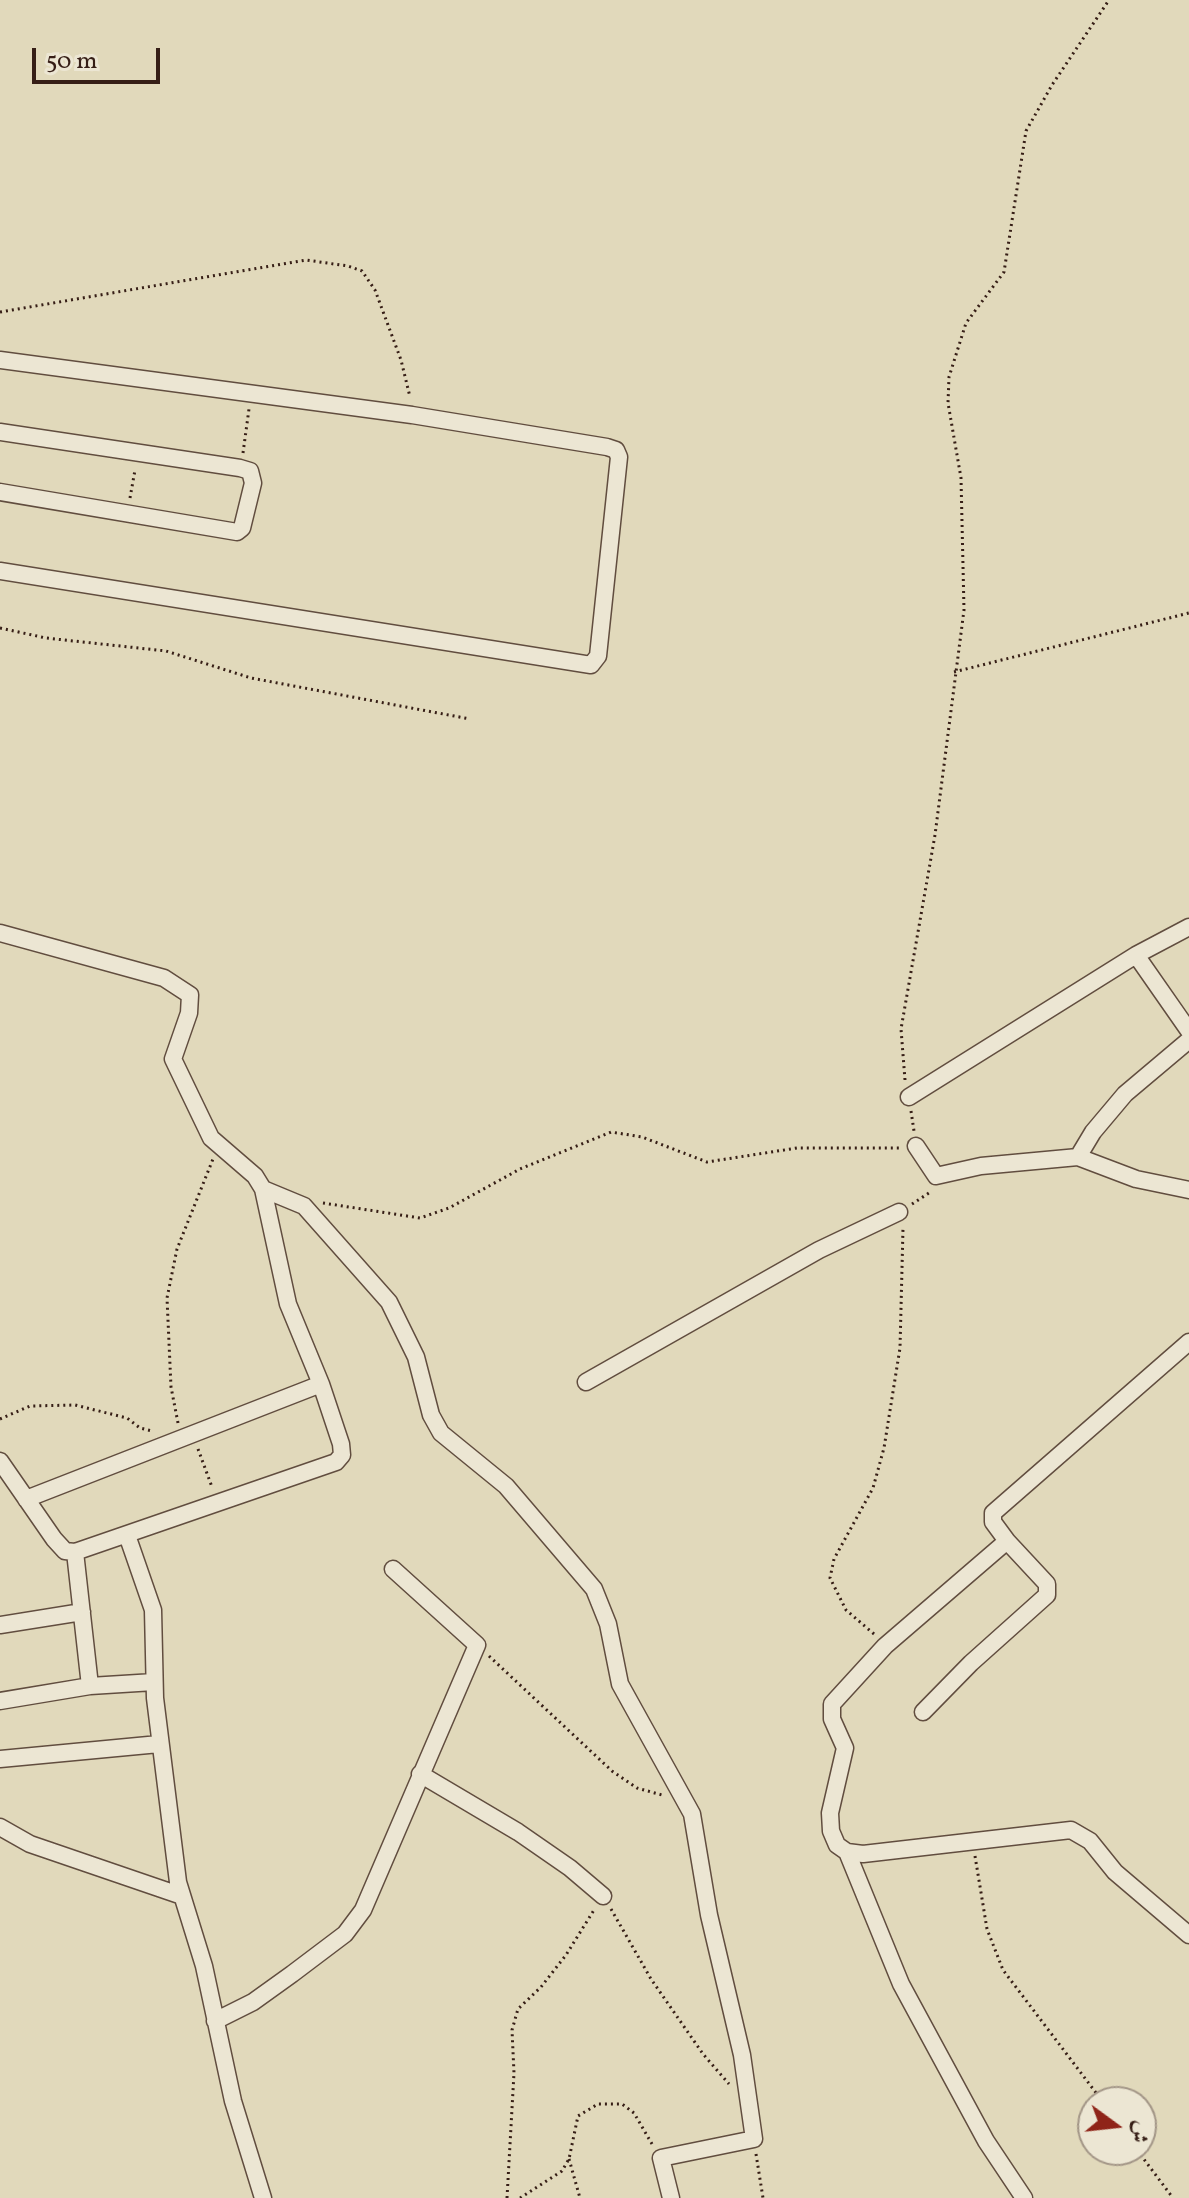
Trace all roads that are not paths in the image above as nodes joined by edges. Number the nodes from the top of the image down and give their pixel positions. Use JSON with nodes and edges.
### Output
{"nodes":[{"id":1,"x":0,"y":360,"type":"edge"},
{"id":2,"x":0,"y":432,"type":"edge"},
{"id":3,"x":0,"y":492,"type":"edge"},
{"id":4,"x":0,"y":571,"type":"edge"},
{"id":5,"x":1189,"y":927,"type":"edge"},
{"id":6,"x":0,"y":933,"type":"edge"},
{"id":7,"x":1136,"y":955,"type":"junction"},
{"id":8,"x":1189,"y":1031,"type":"edge"},
{"id":9,"x":1189,"y":1040,"type":"edge"},
{"id":10,"x":909,"y":1097,"type":"road end"},
{"id":11,"x":916,"y":1146,"type":"road end"},
{"id":12,"x":1078,"y":1157,"type":"junction"},
{"id":13,"x":263,"y":1189,"type":"junction"},
{"id":14,"x":1189,"y":1190,"type":"edge"},
{"id":15,"x":899,"y":1212,"type":"road end"},
{"id":16,"x":1189,"y":1342,"type":"edge"},
{"id":17,"x":586,"y":1382,"type":"dead end"},
{"id":18,"x":321,"y":1384,"type":"junction"},
{"id":19,"x":0,"y":1461,"type":"edge"},
{"id":20,"x":26,"y":1499,"type":"junction"},
{"id":21,"x":127,"y":1535,"type":"junction"},
{"id":22,"x":1007,"y":1541,"type":"junction"},
{"id":23,"x":75,"y":1552,"type":"junction"},
{"id":24,"x":393,"y":1569,"type":"dead end"},
{"id":25,"x":82,"y":1612,"type":"junction"},
{"id":26,"x":0,"y":1625,"type":"edge"},
{"id":27,"x":154,"y":1682,"type":"junction"},
{"id":28,"x":90,"y":1686,"type":"junction"},
{"id":29,"x":0,"y":1701,"type":"edge"},
{"id":30,"x":923,"y":1712,"type":"dead end"},
{"id":31,"x":159,"y":1744,"type":"junction"},
{"id":32,"x":0,"y":1759,"type":"edge"},
{"id":33,"x":420,"y":1774,"type":"junction"},
{"id":34,"x":0,"y":1827,"type":"edge"},
{"id":35,"x":847,"y":1852,"type":"junction"},
{"id":36,"x":182,"y":1896,"type":"junction"},
{"id":37,"x":603,"y":1896,"type":"road end"},
{"id":38,"x":1189,"y":1935,"type":"edge"},
{"id":39,"x":215,"y":2021,"type":"junction"},
{"id":40,"x":263,"y":2198,"type":"edge"},
{"id":41,"x":671,"y":2198,"type":"edge"},
{"id":42,"x":1024,"y":2198,"type":"edge"}],
"edges":[{"from":1,"to":4,"type":"street"},
{"from":2,"to":3,"type":"street"},
{"from":5,"to":7,"type":"street"},
{"from":6,"to":13,"type":"street"},
{"from":7,"to":8,"type":"street"},
{"from":7,"to":10,"type":"street"},
{"from":9,"to":12,"type":"street"},
{"from":11,"to":12,"type":"street"},
{"from":12,"to":14,"type":"street"},
{"from":13,"to":18,"type":"street"},
{"from":13,"to":41,"type":"street"},
{"from":15,"to":17,"type":"street"},
{"from":16,"to":22,"type":"street"},
{"from":18,"to":20,"type":"street"},
{"from":18,"to":21,"type":"street"},
{"from":19,"to":20,"type":"street"},
{"from":20,"to":23,"type":"street"},
{"from":21,"to":23,"type":"street"},
{"from":21,"to":27,"type":"street"},
{"from":22,"to":30,"type":"street"},
{"from":22,"to":35,"type":"street"},
{"from":23,"to":25,"type":"street"},
{"from":24,"to":33,"type":"street"},
{"from":25,"to":26,"type":"street"},
{"from":25,"to":28,"type":"street"},
{"from":27,"to":28,"type":"street"},
{"from":27,"to":31,"type":"street"},
{"from":28,"to":29,"type":"street"},
{"from":31,"to":32,"type":"street"},
{"from":31,"to":36,"type":"street"},
{"from":33,"to":37,"type":"street"},
{"from":33,"to":39,"type":"street"},
{"from":34,"to":36,"type":"street"},
{"from":35,"to":38,"type":"street"},
{"from":35,"to":42,"type":"street"},
{"from":36,"to":39,"type":"street"},
{"from":39,"to":40,"type":"street"}]}
